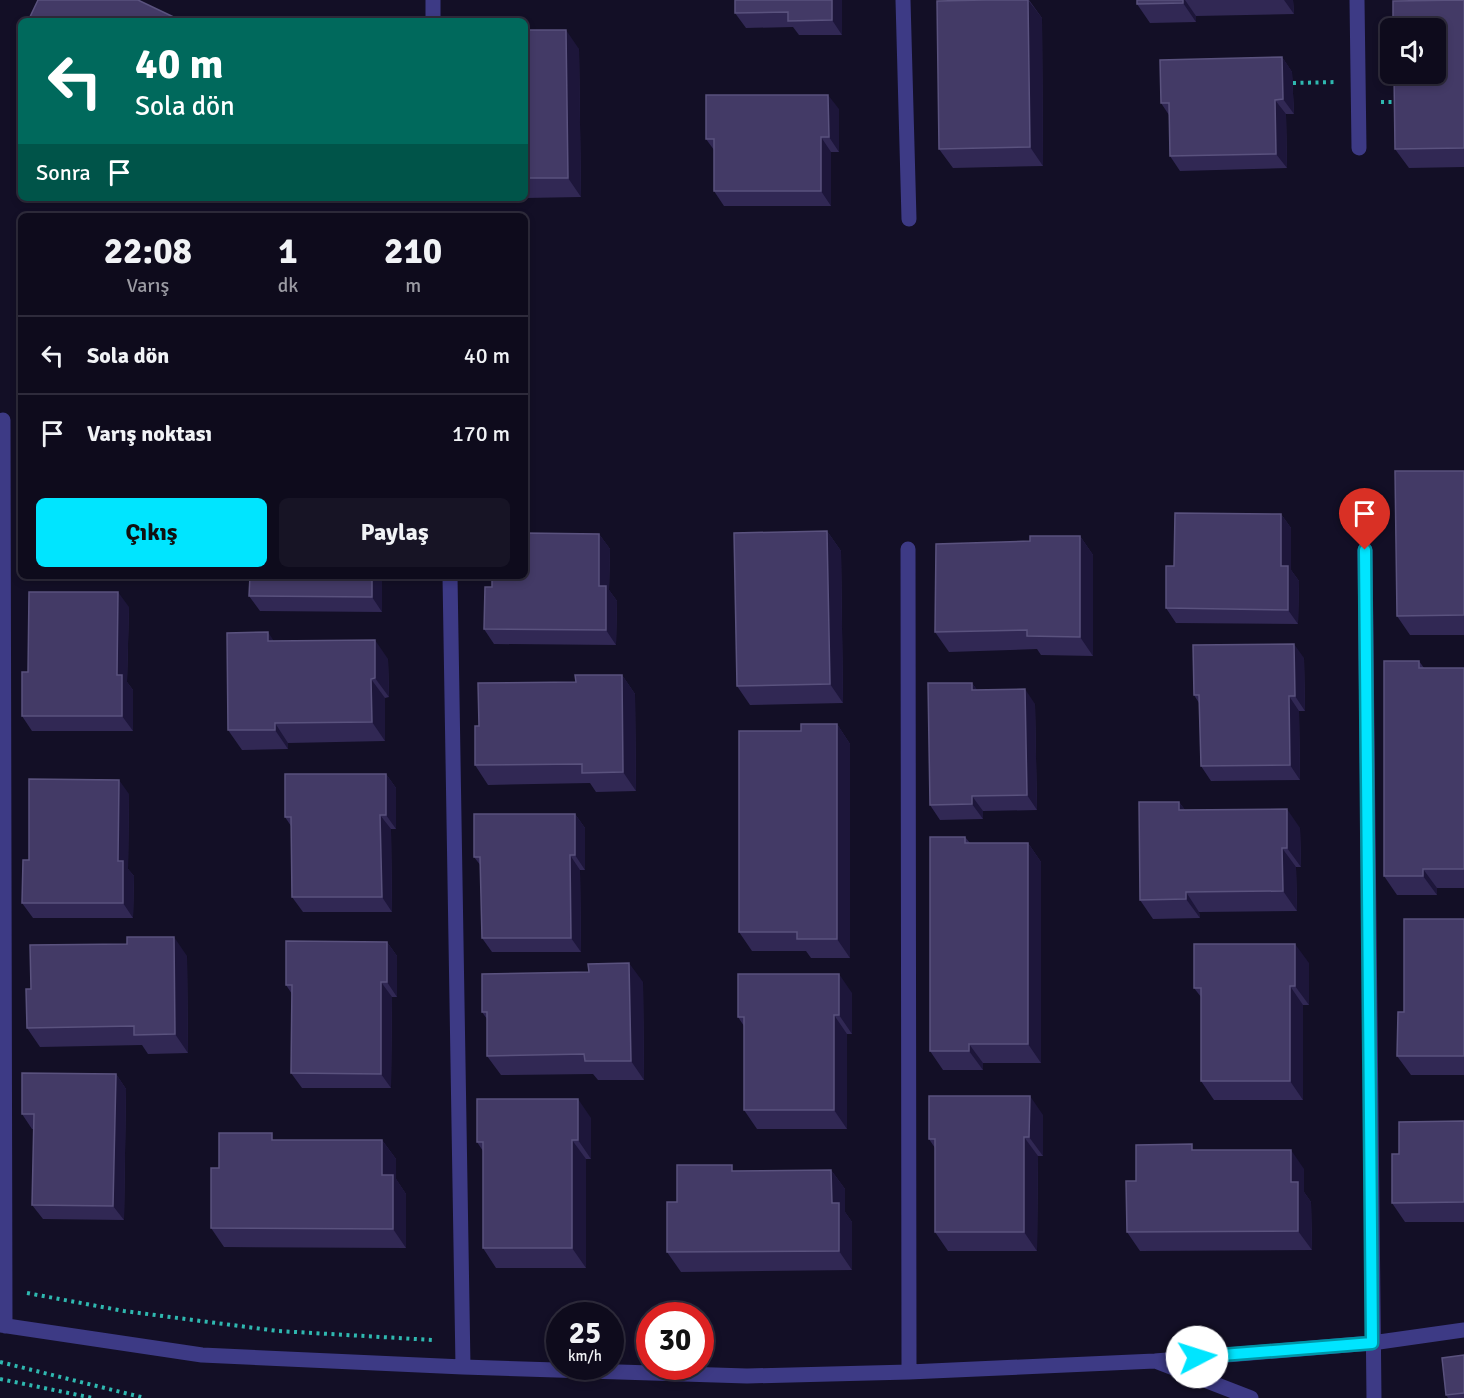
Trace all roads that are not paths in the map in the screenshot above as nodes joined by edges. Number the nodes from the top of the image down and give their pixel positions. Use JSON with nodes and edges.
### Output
{"nodes":[{"id":1,"x":433,"y":0,"type":"edge"},
{"id":2,"x":903,"y":0,"type":"edge"},
{"id":3,"x":1358,"y":0,"type":"edge"},
{"id":4,"x":433,"y":18,"type":"edge"},
{"id":5,"x":1359,"y":148,"type":"dead end"},
{"id":6,"x":909,"y":219,"type":"dead end"},
{"id":7,"x":3,"y":420,"type":"dead end"},
{"id":8,"x":908,"y":549,"type":"dead end"},
{"id":9,"x":1365,"y":550,"type":"dead end"},
{"id":10,"x":450,"y":579,"type":"edge"},
{"id":11,"x":2,"y":1326,"type":"edge"},
{"id":12,"x":1464,"y":1330,"type":"edge"},
{"id":13,"x":1372,"y":1343,"type":"junction"},
{"id":14,"x":1155,"y":1361,"type":"junction"},
{"id":15,"x":463,"y":1367,"type":"junction"},
{"id":16,"x":909,"y":1372,"type":"junction"},
{"id":17,"x":1251,"y":1398,"type":"edge"},
{"id":18,"x":1374,"y":1398,"type":"edge"}],
"edges":[{"from":1,"to":4,"type":"street"},
{"from":2,"to":6,"type":"street"},
{"from":3,"to":5,"type":"street"},
{"from":7,"to":11,"type":"street"},
{"from":8,"to":16,"type":"street"},
{"from":9,"to":13,"type":"street"},
{"from":10,"to":15,"type":"street"},
{"from":11,"to":15,"type":"street"},
{"from":12,"to":13,"type":"street"},
{"from":13,"to":14,"type":"street"},
{"from":13,"to":18,"type":"street"},
{"from":14,"to":16,"type":"street"},
{"from":14,"to":17,"type":"street"},
{"from":15,"to":16,"type":"street"}]}
